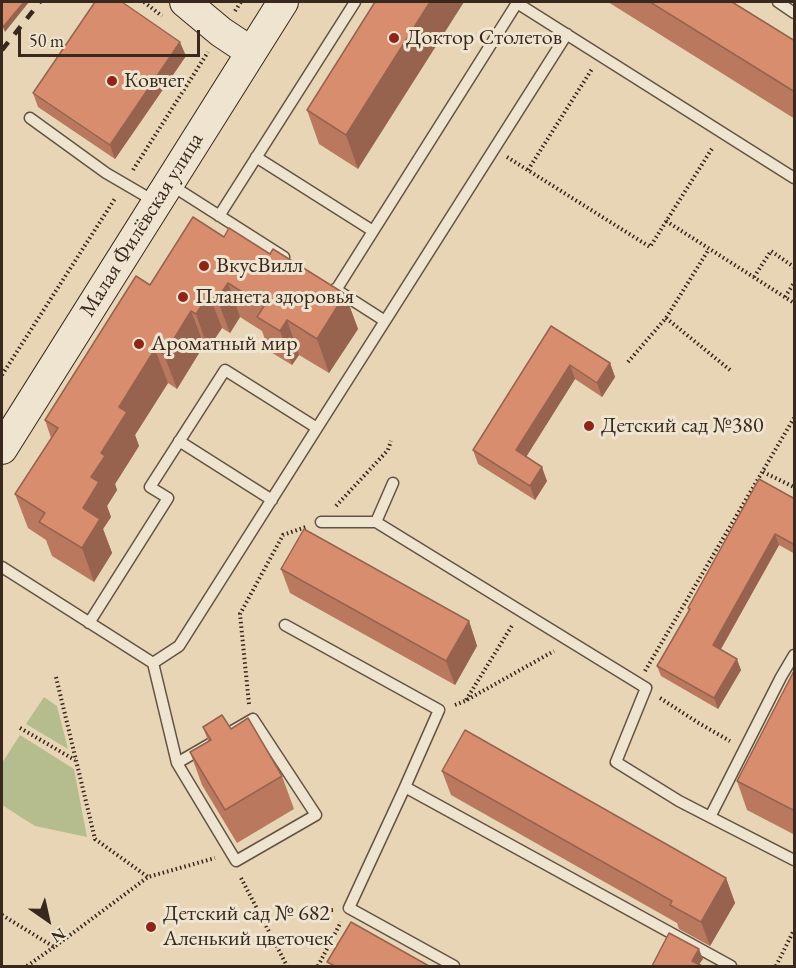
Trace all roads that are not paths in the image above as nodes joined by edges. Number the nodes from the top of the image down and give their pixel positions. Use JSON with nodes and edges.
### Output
{"nodes":[{"id":1,"x":185,"y":2,"type":"edge"},
{"id":2,"x":283,"y":2,"type":"edge"},
{"id":3,"x":355,"y":2,"type":"edge"},
{"id":4,"x":778,"y":2,"type":"edge"},
{"id":5,"x":791,"y":7,"type":"edge"},
{"id":6,"x":567,"y":34,"type":"junction"},
{"id":7,"x":251,"y":52,"type":"junction"},
{"id":8,"x":30,"y":118,"type":"dead end"},
{"id":9,"x":256,"y":157,"type":"junction"},
{"id":10,"x":795,"y":178,"type":"edge"},
{"id":11,"x":162,"y":193,"type":"junction"},
{"id":12,"x":219,"y":216,"type":"junction"},
{"id":13,"x":373,"y":231,"type":"junction"},
{"id":14,"x":290,"y":261,"type":"edge"},
{"id":15,"x":385,"y":321,"type":"junction"},
{"id":16,"x":317,"y":428,"type":"junction"},
{"id":17,"x":179,"y":441,"type":"junction"},
{"id":18,"x":2,"y":449,"type":"edge"},
{"id":19,"x":393,"y":483,"type":"dead end"},
{"id":20,"x":272,"y":500,"type":"junction"},
{"id":21,"x":321,"y":522,"type":"road end"},
{"id":22,"x":376,"y":522,"type":"junction"},
{"id":23,"x":2,"y":567,"type":"edge"},
{"id":24,"x":89,"y":622,"type":"junction"},
{"id":25,"x":285,"y":625,"type":"dead end"},
{"id":26,"x":795,"y":655,"type":"edge"},
{"id":27,"x":153,"y":663,"type":"junction"},
{"id":28,"x":177,"y":763,"type":"junction"},
{"id":29,"x":405,"y":787,"type":"junction"},
{"id":30,"x":710,"y":817,"type":"junction"},
{"id":31,"x":795,"y":860,"type":"edge"},
{"id":32,"x":454,"y":966,"type":"edge"},
{"id":33,"x":731,"y":966,"type":"edge"}],
"edges":[{"from":1,"to":7,"type":"street"},
{"from":2,"to":7,"type":"street","name":"Малая Филёвская улица"},
{"from":3,"to":9,"type":"lane"},
{"from":4,"to":5,"type":"lane"},
{"from":6,"to":10,"type":"lane"},
{"from":6,"to":13,"type":"lane"},
{"from":6,"to":15,"type":"lane"},
{"from":7,"to":11,"type":"street","name":"Малая Филёвская улица"},
{"from":8,"to":11,"type":"lane"},
{"from":9,"to":12,"type":"lane"},
{"from":9,"to":13,"type":"lane"},
{"from":11,"to":12,"type":"lane"},
{"from":11,"to":18,"type":"street","name":"Малая Филёвская улица"},
{"from":12,"to":14,"type":"lane"},
{"from":13,"to":15,"type":"lane"},
{"from":15,"to":16,"type":"lane"},
{"from":16,"to":17,"type":"lane"},
{"from":16,"to":20,"type":"lane"},
{"from":17,"to":20,"type":"lane"},
{"from":17,"to":24,"type":"lane"},
{"from":19,"to":22,"type":"lane"},
{"from":20,"to":27,"type":"lane"},
{"from":21,"to":22,"type":"lane"},
{"from":22,"to":30,"type":"lane"},
{"from":23,"to":24,"type":"lane"},
{"from":24,"to":27,"type":"lane"},
{"from":25,"to":29,"type":"lane"},
{"from":26,"to":30,"type":"lane"},
{"from":27,"to":28,"type":"lane"},
{"from":28,"to":28,"type":"lane"},
{"from":29,"to":32,"type":"lane"},
{"from":29,"to":33,"type":"lane"},
{"from":30,"to":31,"type":"lane"}]}
